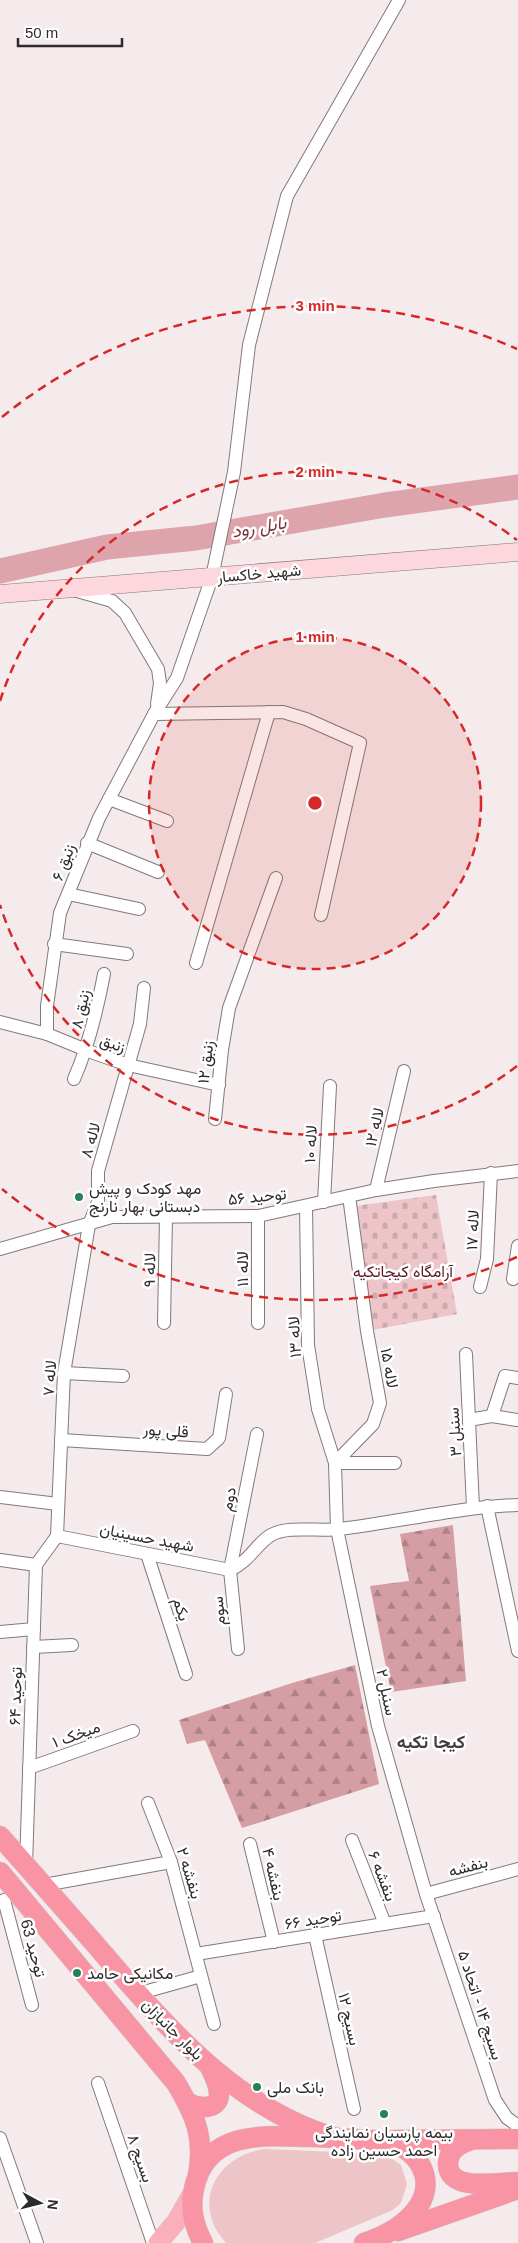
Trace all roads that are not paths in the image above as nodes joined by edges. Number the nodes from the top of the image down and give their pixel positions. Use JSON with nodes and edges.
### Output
{"nodes":[{"id":1,"x":399,"y":0,"type":"edge"},
{"id":2,"x":518,"y":552,"type":"edge"},
{"id":3,"x":213,"y":572,"type":"junction"},
{"id":4,"x":69,"y":588,"type":"junction"},
{"id":5,"x":0,"y":594,"type":"edge"},
{"id":6,"x":269,"y":712,"type":"junction"},
{"id":7,"x":154,"y":714,"type":"junction"},
{"id":8,"x":109,"y":799,"type":"junction"},
{"id":9,"x":166,"y":821,"type":"dead end"},
{"id":10,"x":87,"y":843,"type":"junction"},
{"id":11,"x":158,"y":872,"type":"dead end"},
{"id":12,"x":276,"y":878,"type":"dead end"},
{"id":13,"x":68,"y":894,"type":"junction"},
{"id":14,"x":139,"y":909,"type":"dead end"},
{"id":15,"x":321,"y":915,"type":"dead end"},
{"id":16,"x":54,"y":944,"type":"junction"},
{"id":17,"x":127,"y":954,"type":"dead end"},
{"id":18,"x":196,"y":963,"type":"dead end"},
{"id":19,"x":104,"y":974,"type":"dead end"},
{"id":20,"x":144,"y":988,"type":"dead end"},
{"id":21,"x":0,"y":1022,"type":"edge"},
{"id":22,"x":47,"y":1034,"type":"junction"},
{"id":23,"x":86,"y":1050,"type":"junction"},
{"id":24,"x":128,"y":1065,"type":"junction"},
{"id":25,"x":404,"y":1072,"type":"dead end"},
{"id":26,"x":74,"y":1079,"type":"dead end"},
{"id":27,"x":219,"y":1085,"type":"junction"},
{"id":28,"x":330,"y":1086,"type":"dead end"},
{"id":29,"x":215,"y":1119,"type":"dead end"},
{"id":30,"x":518,"y":1171,"type":"edge"},
{"id":31,"x":491,"y":1173,"type":"junction"},
{"id":32,"x":376,"y":1190,"type":"junction"},
{"id":33,"x":349,"y":1196,"type":"junction"},
{"id":34,"x":324,"y":1202,"type":"junction"},
{"id":35,"x":306,"y":1206,"type":"junction"},
{"id":36,"x":166,"y":1216,"type":"junction"},
{"id":37,"x":258,"y":1216,"type":"junction"},
{"id":38,"x":89,"y":1225,"type":"junction"},
{"id":39,"x":518,"y":1246,"type":"edge"},
{"id":40,"x":0,"y":1249,"type":"edge"},
{"id":41,"x":517,"y":1261,"type":"edge"},
{"id":42,"x":513,"y":1278,"type":"dead end"},
{"id":43,"x":480,"y":1287,"type":"dead end"},
{"id":44,"x":258,"y":1323,"type":"dead end"},
{"id":45,"x":164,"y":1324,"type":"dead end"},
{"id":46,"x":466,"y":1354,"type":"dead end"},
{"id":47,"x":64,"y":1373,"type":"junction"},
{"id":48,"x":123,"y":1376,"type":"dead end"},
{"id":49,"x":518,"y":1378,"type":"edge"},
{"id":50,"x":226,"y":1394,"type":"dead end"},
{"id":51,"x":492,"y":1416,"type":"junction"},
{"id":52,"x":469,"y":1420,"type":"junction"},
{"id":53,"x":517,"y":1420,"type":"dead end"},
{"id":54,"x":258,"y":1434,"type":"dead end"},
{"id":55,"x":61,"y":1440,"type":"junction"},
{"id":56,"x":395,"y":1462,"type":"dead end"},
{"id":57,"x":335,"y":1463,"type":"junction"},
{"id":58,"x":0,"y":1497,"type":"edge"},
{"id":59,"x":58,"y":1504,"type":"junction"},
{"id":60,"x":518,"y":1505,"type":"edge"},
{"id":61,"x":487,"y":1506,"type":"junction"},
{"id":62,"x":473,"y":1508,"type":"junction"},
{"id":63,"x":337,"y":1529,"type":"junction"},
{"id":64,"x":56,"y":1536,"type":"junction"},
{"id":65,"x":147,"y":1554,"type":"junction"},
{"id":66,"x":0,"y":1560,"type":"edge"},
{"id":67,"x":36,"y":1565,"type":"junction"},
{"id":68,"x":230,"y":1570,"type":"junction"},
{"id":69,"x":34,"y":1630,"type":"junction"},
{"id":70,"x":0,"y":1632,"type":"edge"},
{"id":71,"x":72,"y":1645,"type":"dead end"},
{"id":72,"x":33,"y":1647,"type":"junction"},
{"id":73,"x":238,"y":1649,"type":"dead end"},
{"id":74,"x":518,"y":1651,"type":"edge"},
{"id":75,"x":186,"y":1674,"type":"dead end"},
{"id":76,"x":133,"y":1731,"type":"dead end"},
{"id":77,"x":29,"y":1768,"type":"junction"},
{"id":78,"x":148,"y":1803,"type":"dead end"},
{"id":79,"x":0,"y":1836,"type":"edge"},
{"id":80,"x":352,"y":1840,"type":"dead end"},
{"id":81,"x":250,"y":1844,"type":"dead end"},
{"id":82,"x":171,"y":1862,"type":"junction"},
{"id":83,"x":26,"y":1864,"type":"junction"},
{"id":84,"x":518,"y":1869,"type":"edge"},
{"id":85,"x":0,"y":1872,"type":"edge"},
{"id":86,"x":44,"y":1885,"type":"junction"},
{"id":87,"x":426,"y":1894,"type":"junction"},
{"id":88,"x":9,"y":1899,"type":"edge"},
{"id":89,"x":434,"y":1916,"type":"junction"},
{"id":90,"x":384,"y":1924,"type":"junction"},
{"id":91,"x":315,"y":1935,"type":"junction"},
{"id":92,"x":274,"y":1942,"type":"junction"},
{"id":93,"x":196,"y":1954,"type":"junction"},
{"id":94,"x":201,"y":1976,"type":"junction"},
{"id":95,"x":137,"y":1994,"type":"junction"},
{"id":96,"x":32,"y":2005,"type":"dead end"},
{"id":97,"x":214,"y":2024,"type":"dead end"},
{"id":98,"x":210,"y":2067,"type":"junction"},
{"id":99,"x":98,"y":2083,"type":"dead end"},
{"id":100,"x":188,"y":2103,"type":"junction"},
{"id":101,"x":354,"y":2109,"type":"dead end"},
{"id":102,"x":518,"y":2126,"type":"edge"},
{"id":103,"x":0,"y":2138,"type":"edge"},
{"id":104,"x":337,"y":2138,"type":"junction"},
{"id":105,"x":518,"y":2139,"type":"edge"},
{"id":106,"x":384,"y":2140,"type":"junction"},
{"id":107,"x":472,"y":2140,"type":"junction"},
{"id":108,"x":518,"y":2182,"type":"edge"},
{"id":109,"x":195,"y":2185,"type":"junction"},
{"id":110,"x":518,"y":2189,"type":"edge"},
{"id":111,"x":387,"y":2235,"type":"junction"},
{"id":112,"x":37,"y":2243,"type":"edge"},
{"id":113,"x":152,"y":2243,"type":"edge"},
{"id":114,"x":158,"y":2243,"type":"edge"},
{"id":115,"x":203,"y":2243,"type":"edge"},
{"id":116,"x":364,"y":2243,"type":"edge"}],
"edges":[{"from":1,"to":3,"type":"street","name":"زنبق ۶"},
{"from":2,"to":3,"type":"main road","name":"شهید خاکسار"},
{"from":3,"to":4,"type":"main road","name":"شهید خاکسار"},
{"from":3,"to":7,"type":"street","name":"زنبق ۶"},
{"from":4,"to":5,"type":"main road","name":"شهید خاکسار"},
{"from":4,"to":7,"type":"street"},
{"from":6,"to":7,"type":"street"},
{"from":6,"to":15,"type":"street"},
{"from":6,"to":18,"type":"street"},
{"from":7,"to":8,"type":"street","name":"زنبق ۶"},
{"from":8,"to":9,"type":"street"},
{"from":8,"to":10,"type":"street","name":"زنبق ۶"},
{"from":10,"to":11,"type":"street"},
{"from":10,"to":13,"type":"street","name":"زنبق ۶"},
{"from":12,"to":27,"type":"street","name":"زنبق ۱۲"},
{"from":13,"to":14,"type":"street"},
{"from":13,"to":16,"type":"street","name":"زنبق ۶"},
{"from":16,"to":17,"type":"street"},
{"from":16,"to":22,"type":"street","name":"زنبق ۶"},
{"from":19,"to":23,"type":"street","name":"زنبق ۸"},
{"from":20,"to":24,"type":"street","name":"لاله ۸"},
{"from":21,"to":22,"type":"street","name":"زنبق"},
{"from":22,"to":23,"type":"street","name":"زنبق"},
{"from":23,"to":24,"type":"street","name":"زنبق"},
{"from":23,"to":26,"type":"street","name":"زنبق ۸"},
{"from":24,"to":27,"type":"street","name":"زنبق"},
{"from":24,"to":38,"type":"street","name":"لاله ۸"},
{"from":25,"to":32,"type":"street","name":"لاله ۱۲"},
{"from":27,"to":29,"type":"street","name":"زنبق ۱۲"},
{"from":28,"to":34,"type":"street","name":"لاله ۱۰"},
{"from":30,"to":31,"type":"street","name":"توحید ۵۶"},
{"from":31,"to":32,"type":"street","name":"توحید ۵۶"},
{"from":31,"to":43,"type":"street","name":"لاله ۱۷"},
{"from":32,"to":33,"type":"street","name":"توحید ۵۶"},
{"from":33,"to":34,"type":"street","name":"توحید ۵۶"},
{"from":33,"to":57,"type":"street","name":"لاله ۱۵"},
{"from":34,"to":35,"type":"street","name":"توحید ۵۶"},
{"from":35,"to":37,"type":"street","name":"توحید ۵۶"},
{"from":35,"to":57,"type":"street","name":"لاله ۱۳"},
{"from":36,"to":37,"type":"street","name":"توحید ۵۶"},
{"from":36,"to":38,"type":"street","name":"توحید ۵۶"},
{"from":36,"to":45,"type":"street","name":"لاله ۹"},
{"from":37,"to":44,"type":"street","name":"لاله ۱۱"},
{"from":38,"to":40,"type":"street","name":"توحید ۵۶"},
{"from":38,"to":47,"type":"street","name":"لاله ۷"},
{"from":39,"to":41,"type":"street"},
{"from":41,"to":42,"type":"street"},
{"from":46,"to":52,"type":"street","name":"سنبل ۳"},
{"from":47,"to":48,"type":"street"},
{"from":47,"to":55,"type":"street","name":"لاله ۷"},
{"from":49,"to":51,"type":"street"},
{"from":50,"to":55,"type":"street","name":"قلی پور"},
{"from":51,"to":52,"type":"street"},
{"from":51,"to":53,"type":"street"},
{"from":52,"to":62,"type":"street","name":"سنبل ۳"},
{"from":54,"to":68,"type":"street","name":"دوم"},
{"from":55,"to":59,"type":"street","name":"لاله ۷"},
{"from":56,"to":57,"type":"street"},
{"from":57,"to":63,"type":"street"},
{"from":58,"to":59,"type":"street"},
{"from":59,"to":64,"type":"street","name":"لاله ۷"},
{"from":60,"to":61,"type":"street"},
{"from":61,"to":62,"type":"street"},
{"from":61,"to":74,"type":"street"},
{"from":62,"to":63,"type":"street"},
{"from":63,"to":68,"type":"street"},
{"from":63,"to":87,"type":"street","name":"سنبل ۲"},
{"from":64,"to":65,"type":"street","name":"شهید حسینیان"},
{"from":64,"to":67,"type":"street"},
{"from":65,"to":68,"type":"street","name":"شهید حسینیان"},
{"from":65,"to":75,"type":"street","name":"یکم"},
{"from":66,"to":67,"type":"street"},
{"from":67,"to":69,"type":"street","name":"توحید ۶۴"},
{"from":68,"to":73,"type":"street","name":"سوم"},
{"from":69,"to":70,"type":"street"},
{"from":69,"to":72,"type":"street","name":"توحید ۶۴"},
{"from":71,"to":72,"type":"street"},
{"from":72,"to":77,"type":"street","name":"توحید ۶۴"},
{"from":76,"to":77,"type":"street","name":"میخک ۱"},
{"from":77,"to":83,"type":"street","name":"توحید ۶۴"},
{"from":78,"to":82,"type":"street","name":"بنفشه ۲"},
{"from":79,"to":83,"type":"highway","name":"بلوار جانبازان"},
{"from":80,"to":90,"type":"street","name":"بنفشه ۶"},
{"from":81,"to":92,"type":"street","name":"بنفشه ۴"},
{"from":82,"to":86,"type":"street"},
{"from":82,"to":93,"type":"street","name":"بنفشه ۲"},
{"from":83,"to":86,"type":"highway","name":"بلوار جانبازان"},
{"from":84,"to":87,"type":"street","name":"بنفشه"},
{"from":85,"to":88,"type":"highway","name":"بلوار جانبازان"},
{"from":86,"to":95,"type":"highway","name":"بلوار جانبازان"},
{"from":87,"to":89,"type":"street","name":"سنبل ۲"},
{"from":88,"to":96,"type":"street","name":"توحید 63"},
{"from":88,"to":100,"type":"highway","name":"بلوار جانبازان"},
{"from":89,"to":90,"type":"street","name":"توحید ۶۶"},
{"from":89,"to":102,"type":"street","name":"بسیج ۱۴ - اتحاد ۵"},
{"from":90,"to":91,"type":"street","name":"توحید ۶۶"},
{"from":91,"to":92,"type":"street","name":"توحید ۶۶"},
{"from":91,"to":101,"type":"street","name":"بسیج ۱۲"},
{"from":92,"to":93,"type":"street","name":"توحید ۶۶"},
{"from":93,"to":94,"type":"street","name":"بنفشه ۲"},
{"from":94,"to":95,"type":"street"},
{"from":94,"to":97,"type":"street","name":"بنفشه ۲"},
{"from":95,"to":98,"type":"highway","name":"بلوار جانبازان"},
{"from":98,"to":100,"type":"highway"},
{"from":98,"to":104,"type":"highway","name":"بلوار جانبازان"},
{"from":99,"to":113,"type":"street","name":"بسیج ۸"},
{"from":100,"to":109,"type":"highway","name":"بلوار جانبازان"},
{"from":103,"to":112,"type":"street"},
{"from":104,"to":106,"type":"highway"},
{"from":104,"to":109,"type":"highway"},
{"from":105,"to":107,"type":"highway"},
{"from":106,"to":107,"type":"highway"},
{"from":106,"to":111,"type":"highway"},
{"from":107,"to":108,"type":"highway"},
{"from":109,"to":114,"type":"main road"},
{"from":109,"to":115,"type":"highway","name":"بلوار جانبازان"},
{"from":110,"to":111,"type":"highway"},
{"from":111,"to":116,"type":"highway"}]}
